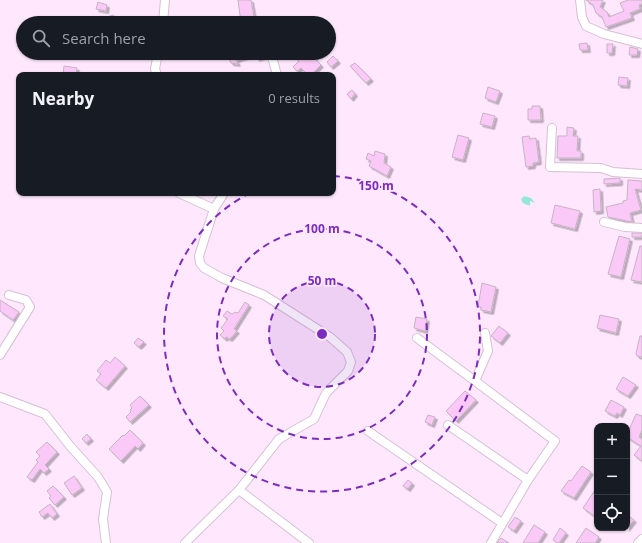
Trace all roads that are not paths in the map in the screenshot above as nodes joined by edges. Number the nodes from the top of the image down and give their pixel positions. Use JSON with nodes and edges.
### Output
{"nodes":[{"id":1,"x":165,"y":0,"type":"edge"},
{"id":2,"x":580,"y":0,"type":"edge"},
{"id":3,"x":164,"y":16,"type":"edge"},
{"id":4,"x":642,"y":44,"type":"edge"},
{"id":5,"x":157,"y":60,"type":"edge"},
{"id":6,"x":273,"y":60,"type":"edge"},
{"id":7,"x":156,"y":72,"type":"edge"},
{"id":8,"x":277,"y":72,"type":"edge"},
{"id":9,"x":552,"y":128,"type":"dead end"},
{"id":10,"x":642,"y":174,"type":"edge"},
{"id":11,"x":186,"y":196,"type":"edge"},
{"id":12,"x":222,"y":196,"type":"edge"},
{"id":13,"x":214,"y":209,"type":"junction"},
{"id":14,"x":604,"y":222,"type":"dead end"},
{"id":15,"x":642,"y":228,"type":"edge"},
{"id":16,"x":9,"y":295,"type":"dead end"},
{"id":17,"x":485,"y":333,"type":"dead end"},
{"id":18,"x":416,"y":338,"type":"dead end"},
{"id":19,"x":0,"y":355,"type":"edge"},
{"id":20,"x":475,"y":381,"type":"junction"},
{"id":21,"x":0,"y":397,"type":"edge"},
{"id":22,"x":448,"y":425,"type":"dead end"},
{"id":23,"x":368,"y":431,"type":"dead end"},
{"id":24,"x":528,"y":480,"type":"junction"},
{"id":25,"x":240,"y":490,"type":"junction"},
{"id":26,"x":502,"y":524,"type":"junction"},
{"id":27,"x":642,"y":539,"type":"edge"},
{"id":28,"x":106,"y":543,"type":"edge"},
{"id":29,"x":185,"y":543,"type":"edge"},
{"id":30,"x":309,"y":543,"type":"edge"},
{"id":31,"x":491,"y":543,"type":"edge"},
{"id":32,"x":638,"y":543,"type":"edge"}],
"edges":[{"from":1,"to":3,"type":"street"},
{"from":2,"to":4,"type":"street"},
{"from":5,"to":7,"type":"street"},
{"from":6,"to":8,"type":"street"},
{"from":9,"to":10,"type":"street"},
{"from":11,"to":13,"type":"street"},
{"from":12,"to":13,"type":"street"},
{"from":13,"to":25,"type":"street"},
{"from":14,"to":15,"type":"street"},
{"from":16,"to":19,"type":"street"},
{"from":17,"to":20,"type":"street"},
{"from":18,"to":20,"type":"street"},
{"from":20,"to":24,"type":"street"},
{"from":21,"to":28,"type":"street"},
{"from":22,"to":24,"type":"street"},
{"from":23,"to":26,"type":"street"},
{"from":24,"to":26,"type":"street"},
{"from":25,"to":29,"type":"street"},
{"from":25,"to":30,"type":"street"},
{"from":26,"to":31,"type":"street"},
{"from":27,"to":32,"type":"street"}]}
